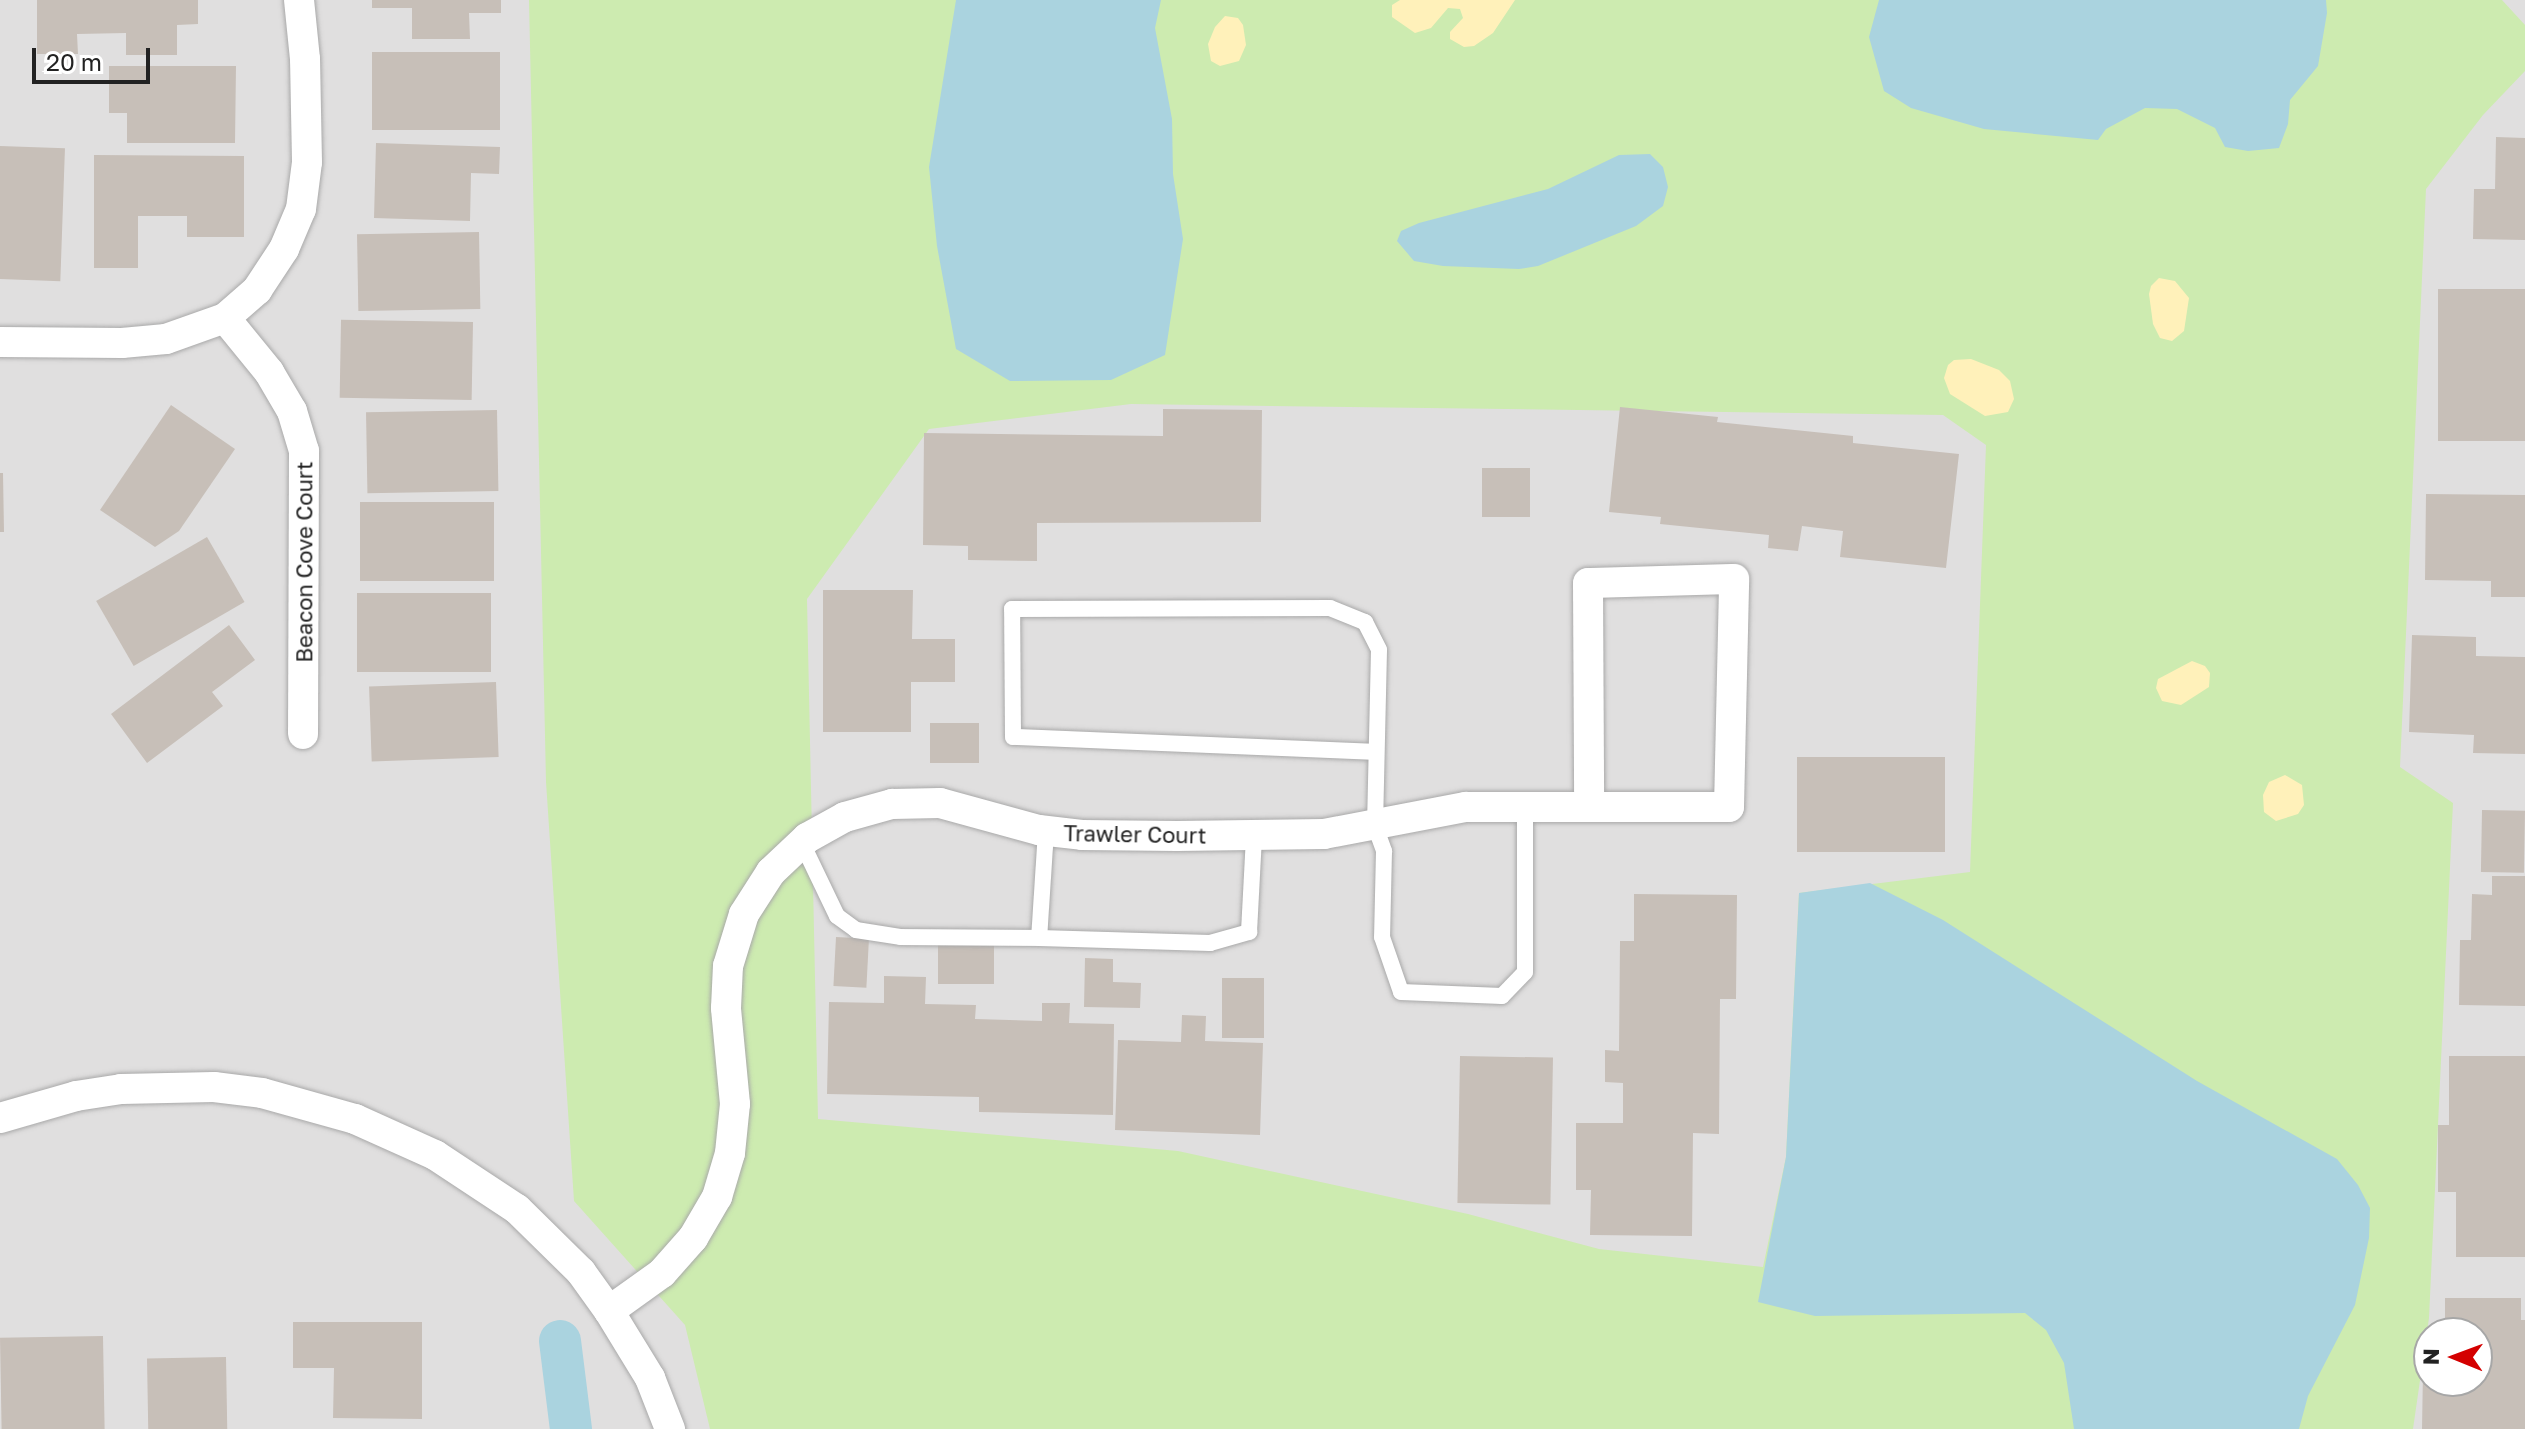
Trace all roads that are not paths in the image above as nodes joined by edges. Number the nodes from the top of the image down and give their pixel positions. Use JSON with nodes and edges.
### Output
{"nodes":[{"id":1,"x":299,"y":0,"type":"edge"},
{"id":2,"x":225,"y":318,"type":"junction"},
{"id":3,"x":0,"y":342,"type":"edge"},
{"id":4,"x":303,"y":734,"type":"dead end"},
{"id":5,"x":1376,"y":752,"type":"junction"},
{"id":6,"x":1589,"y":806,"type":"junction"},
{"id":7,"x":1525,"y":807,"type":"junction"},
{"id":8,"x":1375,"y":826,"type":"junction"},
{"id":9,"x":1046,"y":831,"type":"junction"},
{"id":10,"x":1254,"y":835,"type":"junction"},
{"id":11,"x":802,"y":843,"type":"junction"},
{"id":12,"x":1039,"y":938,"type":"junction"},
{"id":13,"x":0,"y":1118,"type":"edge"},
{"id":14,"x":609,"y":1311,"type":"junction"},
{"id":15,"x":670,"y":1429,"type":"edge"}],
"edges":[{"from":1,"to":2,"type":"street"},
{"from":2,"to":3,"type":"street"},
{"from":2,"to":4,"type":"street","name":"Beacon Cove Court"},
{"from":5,"to":5,"type":"lane"},
{"from":5,"to":8,"type":"lane"},
{"from":6,"to":6,"type":"street","name":"Trawler Court"},
{"from":6,"to":7,"type":"street","name":"Trawler Court"},
{"from":7,"to":8,"type":"street","name":"Trawler Court"},
{"from":7,"to":8,"type":"lane"},
{"from":8,"to":10,"type":"street","name":"Trawler Court"},
{"from":9,"to":10,"type":"street","name":"Trawler Court"},
{"from":9,"to":11,"type":"street","name":"Trawler Court"},
{"from":9,"to":12,"type":"lane"},
{"from":10,"to":12,"type":"lane"},
{"from":11,"to":12,"type":"lane"},
{"from":11,"to":14,"type":"street","name":"Trawler Court"},
{"from":13,"to":14,"type":"street"},
{"from":14,"to":15,"type":"street"}]}
